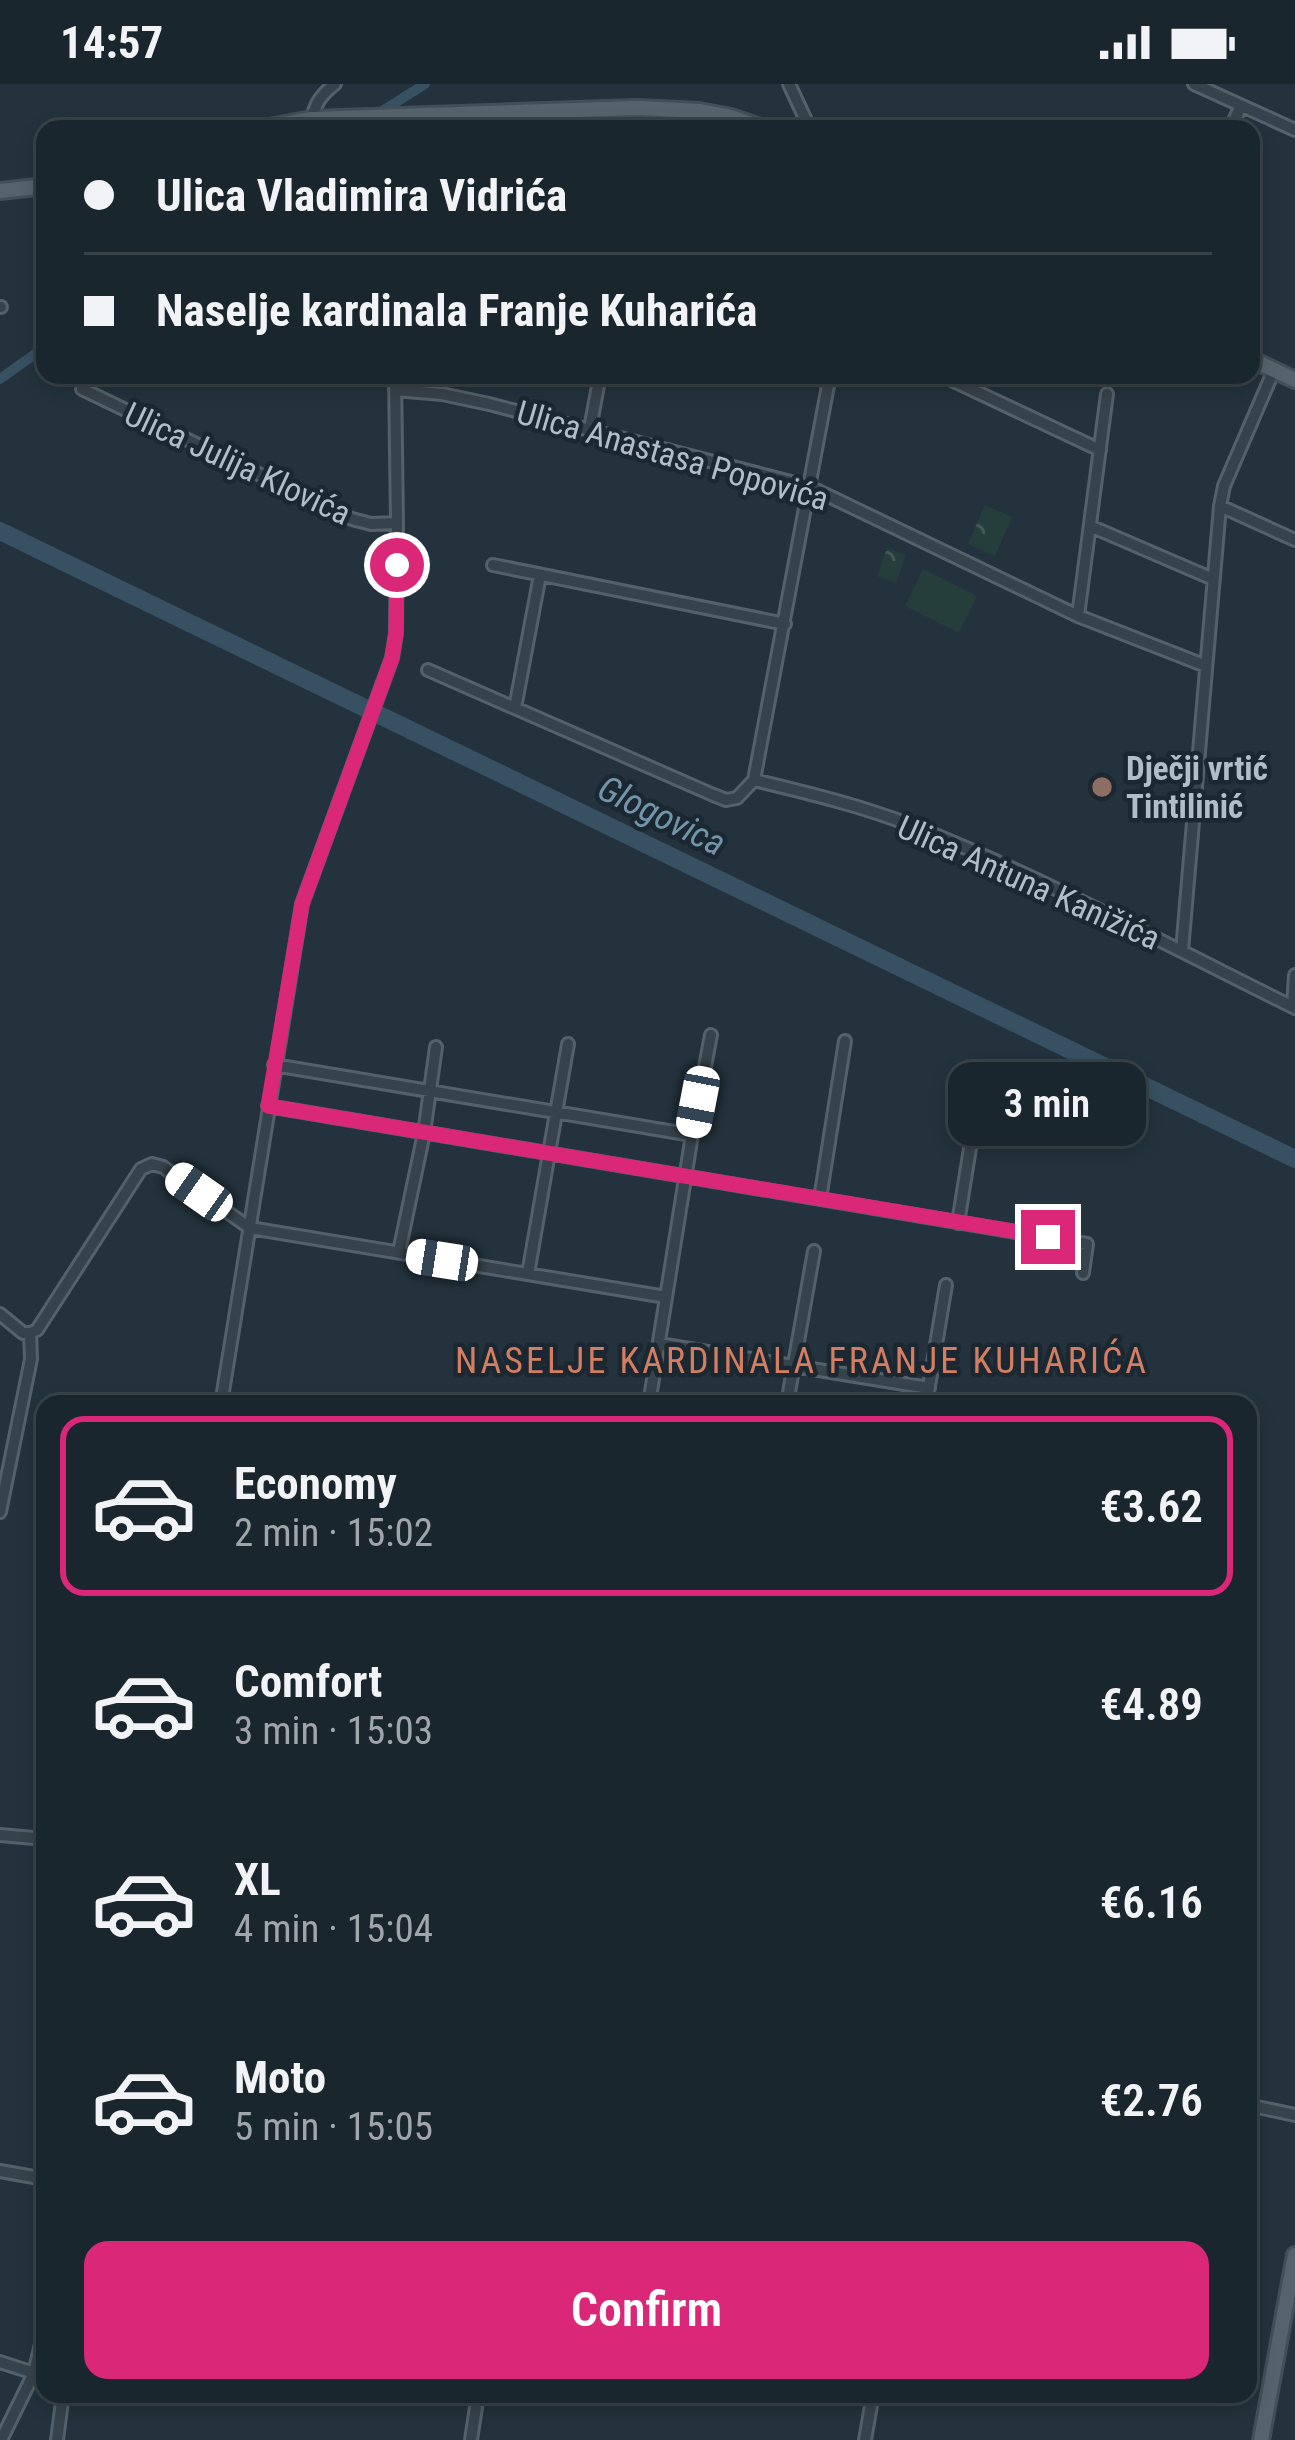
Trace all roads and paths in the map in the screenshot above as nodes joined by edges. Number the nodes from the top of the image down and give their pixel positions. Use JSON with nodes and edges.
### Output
{"nodes":[{"id":1,"x":335,"y":84,"type":"edge"},
{"id":2,"x":789,"y":84,"type":"edge"},
{"id":3,"x":1194,"y":84,"type":"edge"},
{"id":4,"x":1241,"y":106,"type":"junction"},
{"id":5,"x":312,"y":119,"type":"junction"},
{"id":6,"x":307,"y":120,"type":"edge"},
{"id":7,"x":418,"y":120,"type":"edge"},
{"id":8,"x":459,"y":120,"type":"edge"},
{"id":9,"x":739,"y":120,"type":"edge"},
{"id":10,"x":806,"y":120,"type":"edge"},
{"id":11,"x":1234,"y":120,"type":"edge"},
{"id":12,"x":1295,"y":130,"type":"edge"},
{"id":13,"x":36,"y":187,"type":"edge"},
{"id":14,"x":0,"y":191,"type":"edge"},
{"id":15,"x":1260,"y":363,"type":"edge"},
{"id":16,"x":1274,"y":370,"type":"junction"},
{"id":17,"x":1295,"y":380,"type":"edge"},
{"id":18,"x":395,"y":384,"type":"edge"},
{"id":19,"x":598,"y":384,"type":"edge"},
{"id":20,"x":828,"y":384,"type":"edge"},
{"id":21,"x":960,"y":384,"type":"edge"},
{"id":22,"x":82,"y":389,"type":"dead end"},
{"id":23,"x":395,"y":390,"type":"junction"},
{"id":24,"x":1107,"y":394,"type":"dead end"},
{"id":25,"x":590,"y":429,"type":"junction"},
{"id":26,"x":1100,"y":450,"type":"junction"},
{"id":27,"x":810,"y":488,"type":"junction"},
{"id":28,"x":1220,"y":506,"type":"junction"},
{"id":29,"x":397,"y":523,"type":"junction"},
{"id":30,"x":1090,"y":526,"type":"junction"},
{"id":31,"x":1295,"y":540,"type":"edge"},
{"id":32,"x":493,"y":565,"type":"dead end"},
{"id":33,"x":540,"y":575,"type":"junction"},
{"id":34,"x":1214,"y":579,"type":"junction"},
{"id":35,"x":1078,"y":616,"type":"junction"},
{"id":36,"x":785,"y":623,"type":"junction"},
{"id":37,"x":1206,"y":666,"type":"junction"},
{"id":38,"x":428,"y":670,"type":"dead end"},
{"id":39,"x":515,"y":708,"type":"junction"},
{"id":40,"x":754,"y":780,"type":"junction"},
{"id":41,"x":1182,"y":951,"type":"junction"},
{"id":42,"x":1295,"y":975,"type":"edge"},
{"id":43,"x":1294,"y":1008,"type":"edge"},
{"id":44,"x":711,"y":1035,"type":"dead end"},
{"id":45,"x":845,"y":1040,"type":"dead end"},
{"id":46,"x":568,"y":1044,"type":"dead end"},
{"id":47,"x":436,"y":1047,"type":"dead end"},
{"id":48,"x":274,"y":1065,"type":"junction"},
{"id":49,"x":430,"y":1091,"type":"junction"},
{"id":50,"x":268,"y":1106,"type":"junction"},
{"id":51,"x":556,"y":1112,"type":"junction"},
{"id":52,"x":424,"y":1133,"type":"junction"},
{"id":53,"x":692,"y":1136,"type":"junction"},
{"id":54,"x":971,"y":1142,"type":"dead end"},
{"id":55,"x":549,"y":1154,"type":"junction"},
{"id":56,"x":685,"y":1178,"type":"junction"},
{"id":57,"x":820,"y":1199,"type":"junction"},
{"id":58,"x":958,"y":1222,"type":"junction"},
{"id":59,"x":250,"y":1228,"type":"junction"},
{"id":60,"x":814,"y":1251,"type":"dead end"},
{"id":61,"x":399,"y":1252,"type":"junction"},
{"id":62,"x":1083,"y":1273,"type":"dead end"},
{"id":63,"x":528,"y":1274,"type":"junction"},
{"id":64,"x":946,"y":1285,"type":"dead end"},
{"id":65,"x":666,"y":1297,"type":"junction"},
{"id":66,"x":0,"y":1314,"type":"edge"},
{"id":67,"x":30,"y":1333,"type":"junction"},
{"id":68,"x":659,"y":1344,"type":"junction"},
{"id":69,"x":793,"y":1366,"type":"junction"},
{"id":70,"x":928,"y":1388,"type":"junction"},
{"id":71,"x":222,"y":1395,"type":"edge"},
{"id":72,"x":650,"y":1395,"type":"edge"},
{"id":73,"x":788,"y":1395,"type":"edge"},
{"id":74,"x":927,"y":1395,"type":"edge"},
{"id":75,"x":0,"y":1512,"type":"edge"},
{"id":76,"x":0,"y":1834,"type":"edge"},
{"id":77,"x":36,"y":1838,"type":"edge"},
{"id":78,"x":1257,"y":2107,"type":"edge"},
{"id":79,"x":1295,"y":2115,"type":"edge"},
{"id":80,"x":0,"y":2171,"type":"edge"},
{"id":81,"x":36,"y":2177,"type":"edge"},
{"id":82,"x":1295,"y":2255,"type":"edge"},
{"id":83,"x":1289,"y":2318,"type":"edge"},
{"id":84,"x":0,"y":2362,"type":"edge"},
{"id":85,"x":36,"y":2365,"type":"edge"},
{"id":86,"x":34,"y":2373,"type":"junction"},
{"id":87,"x":62,"y":2403,"type":"edge"},
{"id":88,"x":476,"y":2403,"type":"edge"},
{"id":89,"x":871,"y":2403,"type":"edge"},
{"id":90,"x":1,"y":2440,"type":"edge"},
{"id":91,"x":57,"y":2440,"type":"edge"},
{"id":92,"x":470,"y":2440,"type":"edge"},
{"id":93,"x":865,"y":2440,"type":"edge"},
{"id":94,"x":1261,"y":2440,"type":"edge"}],
"edges":[{"from":1,"to":5,"type":"street"},
{"from":2,"to":10,"type":"street"},
{"from":3,"to":4,"type":"street"},
{"from":4,"to":11,"type":"street"},
{"from":4,"to":12,"type":"street"},
{"from":5,"to":6,"type":"main road"},
{"from":5,"to":7,"type":"main road"},
{"from":8,"to":9,"type":"main road"},
{"from":13,"to":14,"type":"main road"},
{"from":15,"to":16,"type":"main road"},
{"from":16,"to":17,"type":"main road"},
{"from":16,"to":28,"type":"street"},
{"from":18,"to":23,"type":"street"},
{"from":19,"to":25,"type":"street"},
{"from":20,"to":27,"type":"street"},
{"from":21,"to":26,"type":"street"},
{"from":22,"to":29,"type":"street","name":"Ulica Julija Klovića"},
{"from":23,"to":25,"type":"street","name":"Ulica Anastasa Popovića"},
{"from":23,"to":29,"type":"street"},
{"from":24,"to":26,"type":"street"},
{"from":25,"to":27,"type":"street","name":"Ulica Anastasa Popovića"},
{"from":26,"to":30,"type":"street"},
{"from":27,"to":35,"type":"street","name":"Ulica Anastasa Popovića"},
{"from":27,"to":36,"type":"street"},
{"from":28,"to":31,"type":"street"},
{"from":28,"to":34,"type":"street"},
{"from":29,"to":48,"type":"street"},
{"from":30,"to":34,"type":"street"},
{"from":30,"to":35,"type":"street"},
{"from":32,"to":33,"type":"street"},
{"from":33,"to":36,"type":"street"},
{"from":33,"to":39,"type":"street"},
{"from":34,"to":37,"type":"street"},
{"from":35,"to":37,"type":"street","name":"Ulica Anastasa Popovića"},
{"from":36,"to":40,"type":"street"},
{"from":37,"to":41,"type":"street"},
{"from":38,"to":39,"type":"street"},
{"from":39,"to":40,"type":"street"},
{"from":40,"to":41,"type":"street","name":"Ulica Antuna Kanižića"},
{"from":41,"to":43,"type":"street","name":"Ulica Antuna Kanižića"},
{"from":42,"to":43,"type":"street"},
{"from":44,"to":53,"type":"street"},
{"from":45,"to":57,"type":"street"},
{"from":46,"to":51,"type":"street"},
{"from":47,"to":49,"type":"street"},
{"from":48,"to":49,"type":"street"},
{"from":48,"to":50,"type":"street"},
{"from":49,"to":51,"type":"street"},
{"from":49,"to":52,"type":"street"},
{"from":50,"to":52,"type":"street"},
{"from":50,"to":59,"type":"street"},
{"from":51,"to":53,"type":"street"},
{"from":51,"to":55,"type":"street"},
{"from":52,"to":55,"type":"street"},
{"from":52,"to":61,"type":"street"},
{"from":53,"to":56,"type":"street"},
{"from":54,"to":58,"type":"street"},
{"from":55,"to":56,"type":"street"},
{"from":55,"to":63,"type":"street"},
{"from":56,"to":57,"type":"street"},
{"from":56,"to":65,"type":"street"},
{"from":57,"to":58,"type":"street"},
{"from":58,"to":62,"type":"street"},
{"from":59,"to":61,"type":"street"},
{"from":59,"to":67,"type":"street"},
{"from":59,"to":71,"type":"street"},
{"from":60,"to":69,"type":"street"},
{"from":61,"to":63,"type":"street"},
{"from":63,"to":65,"type":"street"},
{"from":64,"to":70,"type":"street"},
{"from":65,"to":68,"type":"street"},
{"from":66,"to":67,"type":"street"},
{"from":67,"to":75,"type":"street"},
{"from":68,"to":69,"type":"street"},
{"from":68,"to":72,"type":"street"},
{"from":69,"to":70,"type":"street"},
{"from":69,"to":73,"type":"street"},
{"from":70,"to":74,"type":"street"},
{"from":76,"to":77,"type":"street"},
{"from":78,"to":79,"type":"street"},
{"from":80,"to":81,"type":"street"},
{"from":82,"to":83,"type":"main road"},
{"from":83,"to":94,"type":"main road"},
{"from":84,"to":86,"type":"street"},
{"from":85,"to":86,"type":"street"},
{"from":86,"to":90,"type":"street"},
{"from":87,"to":91,"type":"street"},
{"from":88,"to":92,"type":"street"},
{"from":89,"to":93,"type":"street"}]}
